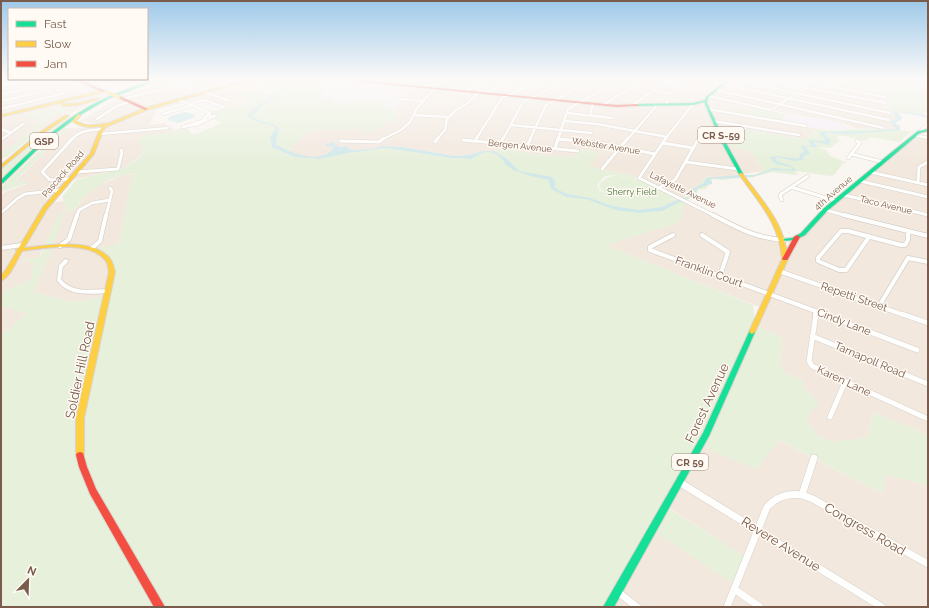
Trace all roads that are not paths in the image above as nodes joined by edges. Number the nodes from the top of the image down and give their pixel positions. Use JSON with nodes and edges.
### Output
{"nodes":[{"id":1,"x":33,"y":108,"type":"edge"},
{"id":2,"x":80,"y":108,"type":"edge"},
{"id":3,"x":84,"y":108,"type":"edge"},
{"id":4,"x":88,"y":108,"type":"edge"},
{"id":5,"x":88,"y":108,"type":"edge"},
{"id":6,"x":113,"y":108,"type":"edge"},
{"id":7,"x":143,"y":108,"type":"edge"},
{"id":8,"x":151,"y":108,"type":"edge"},
{"id":9,"x":179,"y":108,"type":"edge"},
{"id":10,"x":200,"y":108,"type":"edge"},
{"id":11,"x":417,"y":108,"type":"edge"},
{"id":12,"x":459,"y":108,"type":"edge"},
{"id":13,"x":495,"y":108,"type":"edge"},
{"id":14,"x":520,"y":108,"type":"edge"},
{"id":15,"x":544,"y":108,"type":"edge"},
{"id":16,"x":569,"y":108,"type":"edge"},
{"id":17,"x":592,"y":108,"type":"edge"},
{"id":18,"x":654,"y":108,"type":"edge"},
{"id":19,"x":689,"y":108,"type":"edge"},
{"id":20,"x":762,"y":108,"type":"edge"},
{"id":21,"x":775,"y":108,"type":"edge"},
{"id":22,"x":795,"y":108,"type":"edge"},
{"id":23,"x":836,"y":108,"type":"edge"},
{"id":24,"x":868,"y":108,"type":"edge"},
{"id":25,"x":708,"y":109,"type":"joint"},
{"id":26,"x":146,"y":110,"type":"junction"},
{"id":27,"x":567,"y":113,"type":"junction"},
{"id":28,"x":890,"y":113,"type":"dead end"},
{"id":29,"x":163,"y":114,"type":"dead end"},
{"id":30,"x":414,"y":115,"type":"junction"},
{"id":31,"x":590,"y":115,"type":"junction"},
{"id":32,"x":1,"y":116,"type":"edge"},
{"id":33,"x":209,"y":116,"type":"junction"},
{"id":34,"x":448,"y":117,"type":"junction"},
{"id":35,"x":612,"y":118,"type":"dead end"},
{"id":36,"x":96,"y":119,"type":"dead end"},
{"id":37,"x":61,"y":120,"type":"junction"},
{"id":38,"x":889,"y":120,"type":"dead end"},
{"id":39,"x":564,"y":121,"type":"junction"},
{"id":40,"x":713,"y":121,"type":"junction"},
{"id":41,"x":23,"y":124,"type":"dead end"},
{"id":42,"x":109,"y":124,"type":"junction"},
{"id":43,"x":928,"y":124,"type":"edge"},
{"id":44,"x":511,"y":125,"type":"junction"},
{"id":45,"x":806,"y":126,"type":"dead end"},
{"id":46,"x":536,"y":127,"type":"junction"},
{"id":47,"x":168,"y":128,"type":"dead end"},
{"id":48,"x":884,"y":128,"type":"dead end"},
{"id":49,"x":1,"y":130,"type":"edge"},
{"id":50,"x":561,"y":130,"type":"junction"},
{"id":51,"x":928,"y":130,"type":"edge"},
{"id":52,"x":101,"y":131,"type":"junction"},
{"id":53,"x":634,"y":131,"type":"junction"},
{"id":54,"x":702,"y":132,"type":"dead end"},
{"id":55,"x":11,"y":133,"type":"junction"},
{"id":56,"x":591,"y":133,"type":"dead end"},
{"id":57,"x":917,"y":134,"type":"junction"},
{"id":58,"x":799,"y":135,"type":"dead end"},
{"id":59,"x":667,"y":137,"type":"junction"},
{"id":60,"x":928,"y":138,"type":"edge"},
{"id":61,"x":558,"y":139,"type":"junction"},
{"id":62,"x":1,"y":140,"type":"edge"},
{"id":63,"x":463,"y":140,"type":"dead end"},
{"id":64,"x":340,"y":141,"type":"dead end"},
{"id":65,"x":475,"y":141,"type":"junction"},
{"id":66,"x":857,"y":141,"type":"dead end"},
{"id":67,"x":435,"y":142,"type":"dead end"},
{"id":68,"x":663,"y":143,"type":"junction"},
{"id":69,"x":500,"y":144,"type":"junction"},
{"id":70,"x":527,"y":146,"type":"junction"},
{"id":71,"x":621,"y":147,"type":"junction"},
{"id":72,"x":693,"y":148,"type":"junction"},
{"id":73,"x":555,"y":149,"type":"junction"},
{"id":74,"x":120,"y":150,"type":"dead end"},
{"id":75,"x":578,"y":152,"type":"dead end"},
{"id":76,"x":654,"y":154,"type":"junction"},
{"id":77,"x":851,"y":154,"type":"junction"},
{"id":78,"x":848,"y":158,"type":"dead end"},
{"id":79,"x":686,"y":162,"type":"junction"},
{"id":80,"x":883,"y":162,"type":"junction"},
{"id":81,"x":928,"y":162,"type":"edge"},
{"id":82,"x":1,"y":166,"type":"edge"},
{"id":83,"x":602,"y":169,"type":"dead end"},
{"id":84,"x":739,"y":170,"type":"junction"},
{"id":85,"x":77,"y":172,"type":"junction"},
{"id":86,"x":870,"y":172,"type":"junction"},
{"id":87,"x":808,"y":176,"type":"dead end"},
{"id":88,"x":70,"y":179,"type":"junction"},
{"id":89,"x":860,"y":181,"type":"junction"},
{"id":90,"x":1,"y":182,"type":"edge"},
{"id":91,"x":918,"y":183,"type":"junction"},
{"id":92,"x":928,"y":185,"type":"edge"},
{"id":93,"x":791,"y":187,"type":"junction"},
{"id":94,"x":110,"y":188,"type":"dead end"},
{"id":95,"x":658,"y":188,"type":"junction"},
{"id":96,"x":61,"y":190,"type":"junction"},
{"id":97,"x":844,"y":195,"type":"junction"},
{"id":98,"x":928,"y":197,"type":"edge"},
{"id":99,"x":110,"y":200,"type":"junction"},
{"id":100,"x":782,"y":200,"type":"dead end"},
{"id":101,"x":836,"y":201,"type":"junction"},
{"id":102,"x":825,"y":210,"type":"junction"},
{"id":103,"x":1,"y":213,"type":"edge"},
{"id":104,"x":928,"y":215,"type":"edge"},
{"id":105,"x":908,"y":231,"type":"junction"},
{"id":106,"x":673,"y":235,"type":"dead end"},
{"id":107,"x":702,"y":235,"type":"dead end"},
{"id":108,"x":928,"y":236,"type":"edge"},
{"id":109,"x":797,"y":237,"type":"junction"},
{"id":110,"x":869,"y":237,"type":"junction"},
{"id":111,"x":784,"y":240,"type":"junction"},
{"id":112,"x":60,"y":246,"type":"junction"},
{"id":113,"x":1,"y":248,"type":"edge"},
{"id":114,"x":21,"y":248,"type":"junction"},
{"id":115,"x":91,"y":250,"type":"junction"},
{"id":116,"x":784,"y":259,"type":"junction"},
{"id":117,"x":66,"y":261,"type":"dead end"},
{"id":118,"x":928,"y":262,"type":"edge"},
{"id":119,"x":779,"y":272,"type":"junction"},
{"id":120,"x":720,"y":276,"type":"junction"},
{"id":121,"x":1,"y":279,"type":"edge"},
{"id":122,"x":108,"y":291,"type":"junction"},
{"id":123,"x":769,"y":294,"type":"junction"},
{"id":124,"x":879,"y":306,"type":"junction"},
{"id":125,"x":816,"y":311,"type":"junction"},
{"id":126,"x":928,"y":323,"type":"edge"},
{"id":127,"x":812,"y":336,"type":"junction"},
{"id":128,"x":918,"y":350,"type":"dead end"},
{"id":129,"x":845,"y":382,"type":"junction"},
{"id":130,"x":928,"y":384,"type":"edge"},
{"id":131,"x":830,"y":417,"type":"dead end"},
{"id":132,"x":928,"y":419,"type":"edge"},
{"id":133,"x":814,"y":458,"type":"dead end"},
{"id":134,"x":679,"y":482,"type":"junction"},
{"id":135,"x":802,"y":495,"type":"junction"},
{"id":136,"x":758,"y":530,"type":"junction"},
{"id":137,"x":928,"y":564,"type":"edge"},
{"id":138,"x":734,"y":589,"type":"junction"},
{"id":139,"x":617,"y":591,"type":"junction"},
{"id":140,"x":879,"y":606,"type":"edge"},
{"id":141,"x":160,"y":607,"type":"edge"},
{"id":142,"x":608,"y":607,"type":"edge"},
{"id":143,"x":637,"y":607,"type":"edge"},
{"id":144,"x":727,"y":607,"type":"edge"},
{"id":145,"x":760,"y":607,"type":"edge"}],
"edges":[{"from":1,"to":32,"type":"main road"},
{"from":2,"to":37,"type":"main road","number":"GSP"},
{"from":3,"to":37,"type":"main road","number":"GSP"},
{"from":4,"to":42,"type":"main road"},
{"from":5,"to":90,"type":"main road","number":"GSP"},
{"from":6,"to":36,"type":"street"},
{"from":7,"to":26,"type":"main road"},
{"from":8,"to":26,"type":"main road"},
{"from":9,"to":29,"type":"street"},
{"from":10,"to":33,"type":"street"},
{"from":11,"to":30,"type":"street"},
{"from":12,"to":34,"type":"street"},
{"from":13,"to":65,"type":"street"},
{"from":14,"to":44,"type":"street"},
{"from":15,"to":46,"type":"street"},
{"from":16,"to":27,"type":"street"},
{"from":17,"to":31,"type":"street"},
{"from":18,"to":53,"type":"street"},
{"from":19,"to":59,"type":"street","name":"Lafayette Avenue"},
{"from":20,"to":21,"type":"street"},
{"from":22,"to":48,"type":"street"},
{"from":23,"to":38,"type":"street"},
{"from":24,"to":28,"type":"street"},
{"from":25,"to":40,"type":"main road","number":"CR S-59"},
{"from":25,"to":45,"type":"street"},
{"from":26,"to":42,"type":"main road"},
{"from":27,"to":31,"type":"street"},
{"from":27,"to":39,"type":"street"},
{"from":30,"to":34,"type":"street"},
{"from":30,"to":64,"type":"street"},
{"from":31,"to":35,"type":"street"},
{"from":33,"to":33,"type":"street"},
{"from":34,"to":67,"type":"street"},
{"from":37,"to":82,"type":"main road","number":"GSP"},
{"from":39,"to":50,"type":"street"},
{"from":39,"to":53,"type":"street"},
{"from":40,"to":58,"type":"street"},
{"from":40,"to":84,"type":"main road","number":"CR S-59"},
{"from":41,"to":55,"type":"street"},
{"from":42,"to":52,"type":"main road"},
{"from":43,"to":57,"type":"street","name":"4th Avenue"},
{"from":44,"to":46,"type":"street"},
{"from":44,"to":69,"type":"street"},
{"from":46,"to":50,"type":"street"},
{"from":46,"to":70,"type":"street"},
{"from":47,"to":52,"type":"street"},
{"from":49,"to":55,"type":"street"},
{"from":50,"to":56,"type":"street"},
{"from":50,"to":61,"type":"street"},
{"from":51,"to":57,"type":"main road"},
{"from":52,"to":85,"type":"main road","name":"Pascack Road"},
{"from":52,"to":88,"type":"street"},
{"from":53,"to":59,"type":"street"},
{"from":53,"to":71,"type":"street"},
{"from":54,"to":72,"type":"street"},
{"from":55,"to":62,"type":"street"},
{"from":57,"to":60,"type":"street"},
{"from":57,"to":80,"type":"main road","name":"4th Avenue"},
{"from":59,"to":68,"type":"street","name":"Lafayette Avenue"},
{"from":61,"to":71,"type":"street","name":"Webster Avenue"},
{"from":61,"to":73,"type":"street"},
{"from":63,"to":65,"type":"street","name":"Bergen Avenue"},
{"from":65,"to":69,"type":"street","name":"Bergen Avenue"},
{"from":66,"to":77,"type":"street"},
{"from":68,"to":72,"type":"street"},
{"from":68,"to":76,"type":"street","name":"Lafayette Avenue"},
{"from":69,"to":70,"type":"street","name":"Bergen Avenue"},
{"from":70,"to":73,"type":"street","name":"Bergen Avenue"},
{"from":71,"to":76,"type":"street","name":"Webster Avenue"},
{"from":71,"to":83,"type":"street"},
{"from":72,"to":79,"type":"street"},
{"from":73,"to":75,"type":"street","name":"Bergen Avenue"},
{"from":74,"to":85,"type":"street"},
{"from":76,"to":95,"type":"street","name":"Lafayette Avenue"},
{"from":77,"to":78,"type":"street"},
{"from":77,"to":80,"type":"street"},
{"from":79,"to":84,"type":"street"},
{"from":79,"to":95,"type":"street"},
{"from":80,"to":86,"type":"main road","name":"4th Avenue"},
{"from":81,"to":91,"type":"street"},
{"from":84,"to":111,"type":"main road","number":"CR S-59"},
{"from":85,"to":88,"type":"main road","name":"Pascack Road"},
{"from":86,"to":89,"type":"main road","name":"4th Avenue"},
{"from":86,"to":91,"type":"street"},
{"from":87,"to":93,"type":"street"},
{"from":88,"to":96,"type":"main road","name":"Pascack Road"},
{"from":89,"to":97,"type":"main road","name":"4th Avenue"},
{"from":89,"to":98,"type":"street"},
{"from":91,"to":92,"type":"street"},
{"from":93,"to":100,"type":"street"},
{"from":93,"to":101,"type":"street"},
{"from":94,"to":99,"type":"street"},
{"from":95,"to":111,"type":"street","name":"Lafayette Avenue"},
{"from":96,"to":103,"type":"street"},
{"from":96,"to":114,"type":"main road","name":"Pascack Road"},
{"from":97,"to":101,"type":"main road","name":"4th Avenue"},
{"from":97,"to":104,"type":"street","name":"Taco Avenue"},
{"from":99,"to":112,"type":"street"},
{"from":99,"to":115,"type":"street"},
{"from":101,"to":102,"type":"main road","name":"4th Avenue"},
{"from":102,"to":105,"type":"street"},
{"from":102,"to":109,"type":"main road","name":"4th Avenue"},
{"from":105,"to":108,"type":"street"},
{"from":105,"to":110,"type":"street"},
{"from":106,"to":120,"type":"street","name":"Franklin Court"},
{"from":107,"to":120,"type":"street"},
{"from":109,"to":111,"type":"main road","name":"4th Avenue"},
{"from":109,"to":116,"type":"main road"},
{"from":110,"to":110,"type":"street"},
{"from":111,"to":116,"type":"main road","number":"CR 59"},
{"from":112,"to":114,"type":"main road","name":"Soldier Hill Road"},
{"from":112,"to":115,"type":"main road","name":"Soldier Hill Road"},
{"from":113,"to":114,"type":"street"},
{"from":114,"to":121,"type":"main road","name":"Pascack Road"},
{"from":115,"to":122,"type":"main road","name":"Soldier Hill Road"},
{"from":116,"to":119,"type":"main road","number":"CR 59"},
{"from":117,"to":122,"type":"street"},
{"from":118,"to":124,"type":"street"},
{"from":119,"to":123,"type":"main road","number":"CR 59"},
{"from":119,"to":124,"type":"street","name":"Repetti Street"},
{"from":120,"to":123,"type":"street","name":"Franklin Court"},
{"from":122,"to":141,"type":"main road","name":"Soldier Hill Road"},
{"from":123,"to":125,"type":"street","name":"Cindy Lane"},
{"from":123,"to":134,"type":"main road","name":"Forest Avenue","number":"CR 59"},
{"from":124,"to":126,"type":"street","name":"Repetti Street"},
{"from":125,"to":127,"type":"street","name":"Karen Lane"},
{"from":125,"to":128,"type":"street","name":"Cindy Lane"},
{"from":127,"to":129,"type":"street","name":"Karen Lane"},
{"from":127,"to":130,"type":"street","name":"Tarnapoll Road"},
{"from":129,"to":131,"type":"street"},
{"from":129,"to":132,"type":"street","name":"Karen Lane"},
{"from":133,"to":135,"type":"street"},
{"from":134,"to":136,"type":"street","name":"Revere Avenue"},
{"from":134,"to":139,"type":"main road","name":"Forest Avenue","number":"CR 59"},
{"from":135,"to":136,"type":"street"},
{"from":135,"to":137,"type":"street","name":"Congress Road"},
{"from":136,"to":138,"type":"street"},
{"from":136,"to":140,"type":"street","name":"Revere Avenue"},
{"from":138,"to":144,"type":"street"},
{"from":138,"to":145,"type":"street"},
{"from":139,"to":142,"type":"main road","name":"Forest Avenue","number":"CR 59"},
{"from":139,"to":143,"type":"street"}]}
